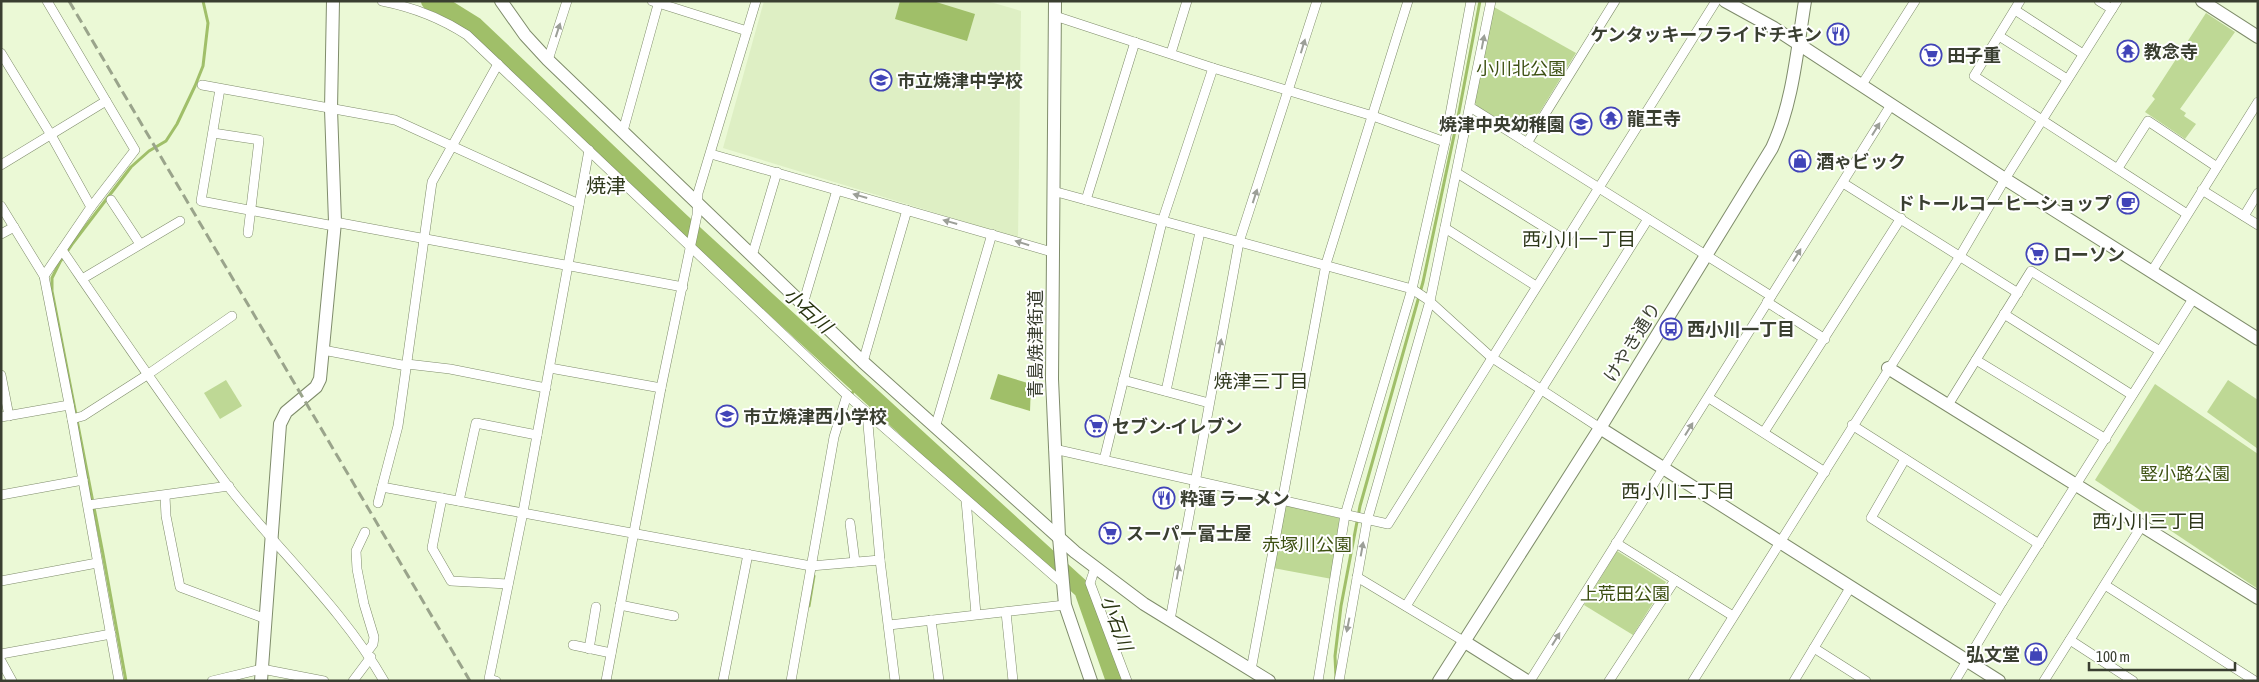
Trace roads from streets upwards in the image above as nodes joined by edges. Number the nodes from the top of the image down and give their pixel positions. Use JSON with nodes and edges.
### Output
{"nodes":[{"id":1,"x":47,"y":1,"type":"edge"},
{"id":2,"x":333,"y":1,"type":"edge"},
{"id":3,"x":382,"y":1,"type":"edge"},
{"id":4,"x":501,"y":1,"type":"edge"},
{"id":5,"x":567,"y":1,"type":"edge"},
{"id":6,"x":756,"y":1,"type":"edge"},
{"id":7,"x":1055,"y":1,"type":"edge"},
{"id":8,"x":1187,"y":1,"type":"edge"},
{"id":9,"x":1317,"y":1,"type":"edge"},
{"id":10,"x":1408,"y":1,"type":"edge"},
{"id":11,"x":1471,"y":1,"type":"edge"},
{"id":12,"x":1491,"y":1,"type":"edge"},
{"id":13,"x":1615,"y":1,"type":"edge"},
{"id":14,"x":1716,"y":1,"type":"edge"},
{"id":15,"x":1725,"y":1,"type":"edge"},
{"id":16,"x":1804,"y":1,"type":"edge"},
{"id":17,"x":1915,"y":1,"type":"edge"},
{"id":18,"x":2020,"y":1,"type":"edge"},
{"id":19,"x":2099,"y":1,"type":"edge"},
{"id":20,"x":2202,"y":1,"type":"edge"},
{"id":21,"x":657,"y":2,"type":"edge"},
{"id":22,"x":2114,"y":5,"type":"edge"},
{"id":23,"x":2015,"y":10,"type":"junction"},
{"id":24,"x":1054,"y":16,"type":"junction"},
{"id":25,"x":747,"y":31,"type":"junction"},
{"id":26,"x":1999,"y":36,"type":"junction"},
{"id":27,"x":2258,"y":37,"type":"edge"},
{"id":28,"x":1135,"y":42,"type":"junction"},
{"id":29,"x":1798,"y":44,"type":"junction"},
{"id":30,"x":1,"y":53,"type":"edge"},
{"id":31,"x":1171,"y":53,"type":"junction"},
{"id":32,"x":2083,"y":54,"type":"junction"},
{"id":33,"x":548,"y":60,"type":"junction"},
{"id":34,"x":498,"y":64,"type":"junction"},
{"id":35,"x":1213,"y":68,"type":"junction"},
{"id":36,"x":2067,"y":79,"type":"junction"},
{"id":37,"x":202,"y":85,"type":"dead end"},
{"id":38,"x":1861,"y":86,"type":"junction"},
{"id":39,"x":220,"y":89,"type":"junction"},
{"id":40,"x":1289,"y":91,"type":"junction"},
{"id":41,"x":106,"y":101,"type":"junction"},
{"id":42,"x":2258,"y":102,"type":"edge"},
{"id":43,"x":1891,"y":105,"type":"junction"},
{"id":44,"x":1470,"y":107,"type":"junction"},
{"id":45,"x":331,"y":109,"type":"junction"},
{"id":46,"x":1373,"y":116,"type":"junction"},
{"id":47,"x":2042,"y":120,"type":"junction"},
{"id":48,"x":622,"y":131,"type":"junction"},
{"id":49,"x":212,"y":133,"type":"junction"},
{"id":50,"x":52,"y":135,"type":"junction"},
{"id":51,"x":1446,"y":142,"type":"junction"},
{"id":52,"x":1527,"y":143,"type":"junction"},
{"id":53,"x":452,"y":147,"type":"junction"},
{"id":54,"x":589,"y":150,"type":"junction"},
{"id":55,"x":711,"y":154,"type":"junction"},
{"id":56,"x":1,"y":165,"type":"edge"},
{"id":57,"x":2217,"y":167,"type":"junction"},
{"id":58,"x":2118,"y":168,"type":"junction"},
{"id":59,"x":776,"y":172,"type":"junction"},
{"id":60,"x":1457,"y":173,"type":"junction"},
{"id":61,"x":2005,"y":179,"type":"junction"},
{"id":62,"x":1843,"y":183,"type":"junction"},
{"id":63,"x":1599,"y":188,"type":"junction"},
{"id":64,"x":838,"y":190,"type":"junction"},
{"id":65,"x":2202,"y":190,"type":"junction"},
{"id":66,"x":1053,"y":191,"type":"junction"},
{"id":67,"x":2258,"y":194,"type":"edge"},
{"id":68,"x":112,"y":200,"type":"dead end"},
{"id":69,"x":1086,"y":200,"type":"junction"},
{"id":70,"x":579,"y":204,"type":"junction"},
{"id":71,"x":698,"y":204,"type":"junction"},
{"id":72,"x":1,"y":206,"type":"edge"},
{"id":73,"x":91,"y":207,"type":"junction"},
{"id":74,"x":252,"y":210,"type":"junction"},
{"id":75,"x":907,"y":210,"type":"junction"},
{"id":76,"x":2187,"y":214,"type":"junction"},
{"id":77,"x":2244,"y":216,"type":"junction"},
{"id":78,"x":1902,"y":218,"type":"junction"},
{"id":79,"x":1648,"y":219,"type":"junction"},
{"id":80,"x":180,"y":221,"type":"dead end"},
{"id":81,"x":1162,"y":222,"type":"junction"},
{"id":82,"x":334,"y":224,"type":"junction"},
{"id":83,"x":2258,"y":225,"type":"edge"},
{"id":84,"x":14,"y":227,"type":"junction"},
{"id":85,"x":1445,"y":228,"type":"junction"},
{"id":86,"x":1200,"y":232,"type":"junction"},
{"id":87,"x":1,"y":234,"type":"edge"},
{"id":88,"x":248,"y":234,"type":"dead end"},
{"id":89,"x":992,"y":234,"type":"junction"},
{"id":90,"x":424,"y":238,"type":"junction"},
{"id":91,"x":1565,"y":240,"type":"junction"},
{"id":92,"x":1240,"y":242,"type":"junction"},
{"id":93,"x":140,"y":244,"type":"junction"},
{"id":94,"x":691,"y":247,"type":"junction"},
{"id":95,"x":62,"y":250,"type":"junction"},
{"id":96,"x":1052,"y":252,"type":"junction"},
{"id":97,"x":752,"y":256,"type":"junction"},
{"id":98,"x":1707,"y":256,"type":"junction"},
{"id":99,"x":1960,"y":256,"type":"junction"},
{"id":100,"x":569,"y":264,"type":"junction"},
{"id":101,"x":1326,"y":264,"type":"junction"},
{"id":102,"x":2152,"y":271,"type":"junction"},
{"id":103,"x":44,"y":276,"type":"junction"},
{"id":104,"x":82,"y":279,"type":"junction"},
{"id":105,"x":1536,"y":286,"type":"junction"},
{"id":106,"x":683,"y":287,"type":"junction"},
{"id":107,"x":1414,"y":290,"type":"junction"},
{"id":108,"x":2018,"y":293,"type":"junction"},
{"id":109,"x":1769,"y":299,"type":"junction"},
{"id":110,"x":2193,"y":299,"type":"junction"},
{"id":111,"x":1429,"y":300,"type":"junction"},
{"id":112,"x":803,"y":304,"type":"junction"},
{"id":113,"x":2004,"y":314,"type":"junction"},
{"id":114,"x":232,"y":316,"type":"dead end"},
{"id":115,"x":1825,"y":339,"type":"junction"},
{"id":116,"x":2258,"y":339,"type":"edge"},
{"id":117,"x":323,"y":350,"type":"junction"},
{"id":118,"x":2160,"y":351,"type":"junction"},
{"id":119,"x":1491,"y":358,"type":"junction"},
{"id":120,"x":1976,"y":360,"type":"junction"},
{"id":121,"x":863,"y":362,"type":"junction"},
{"id":122,"x":407,"y":365,"type":"junction"},
{"id":123,"x":550,"y":368,"type":"junction"},
{"id":124,"x":1888,"y":368,"type":"junction"},
{"id":125,"x":1,"y":375,"type":"edge"},
{"id":126,"x":148,"y":375,"type":"junction"},
{"id":127,"x":1123,"y":380,"type":"junction"},
{"id":128,"x":546,"y":388,"type":"junction"},
{"id":129,"x":662,"y":388,"type":"junction"},
{"id":130,"x":1542,"y":390,"type":"junction"},
{"id":131,"x":1166,"y":391,"type":"junction"},
{"id":132,"x":2132,"y":395,"type":"junction"},
{"id":133,"x":849,"y":397,"type":"junction"},
{"id":134,"x":1709,"y":398,"type":"junction"},
{"id":135,"x":1209,"y":403,"type":"junction"},
{"id":136,"x":1948,"y":404,"type":"junction"},
{"id":137,"x":69,"y":405,"type":"junction"},
{"id":138,"x":867,"y":413,"type":"junction"},
{"id":139,"x":5,"y":416,"type":"edge"},
{"id":140,"x":72,"y":419,"type":"junction"},
{"id":141,"x":1852,"y":425,"type":"junction"},
{"id":142,"x":935,"y":428,"type":"junction"},
{"id":143,"x":1600,"y":428,"type":"junction"},
{"id":144,"x":1764,"y":432,"type":"junction"},
{"id":145,"x":537,"y":435,"type":"junction"},
{"id":146,"x":2106,"y":439,"type":"junction"},
{"id":147,"x":1054,"y":449,"type":"junction"},
{"id":148,"x":1905,"y":459,"type":"junction"},
{"id":149,"x":1104,"y":460,"type":"junction"},
{"id":150,"x":1663,"y":470,"type":"junction"},
{"id":151,"x":1825,"y":472,"type":"junction"},
{"id":152,"x":83,"y":480,"type":"junction"},
{"id":153,"x":1195,"y":480,"type":"junction"},
{"id":154,"x":229,"y":486,"type":"junction"},
{"id":155,"x":2077,"y":486,"type":"junction"},
{"id":156,"x":382,"y":487,"type":"junction"},
{"id":157,"x":1,"y":495,"type":"edge"},
{"id":158,"x":165,"y":496,"type":"junction"},
{"id":159,"x":442,"y":498,"type":"junction"},
{"id":160,"x":966,"y":500,"type":"junction"},
{"id":161,"x":458,"y":501,"type":"junction"},
{"id":162,"x":1282,"y":501,"type":"junction"},
{"id":163,"x":378,"y":504,"type":"dead end"},
{"id":164,"x":88,"y":505,"type":"junction"},
{"id":165,"x":522,"y":512,"type":"junction"},
{"id":166,"x":1348,"y":516,"type":"junction"},
{"id":167,"x":1365,"y":520,"type":"junction"},
{"id":168,"x":850,"y":523,"type":"dead end"},
{"id":169,"x":2141,"y":527,"type":"junction"},
{"id":170,"x":365,"y":532,"type":"dead end"},
{"id":171,"x":635,"y":533,"type":"junction"},
{"id":172,"x":1059,"y":538,"type":"junction"},
{"id":173,"x":273,"y":539,"type":"junction"},
{"id":174,"x":1616,"y":542,"type":"junction"},
{"id":175,"x":1780,"y":544,"type":"junction"},
{"id":176,"x":2039,"y":544,"type":"junction"},
{"id":177,"x":748,"y":554,"type":"junction"},
{"id":178,"x":880,"y":560,"type":"junction"},
{"id":179,"x":854,"y":562,"type":"junction"},
{"id":180,"x":97,"y":563,"type":"junction"},
{"id":181,"x":814,"y":566,"type":"junction"},
{"id":182,"x":1095,"y":568,"type":"junction"},
{"id":183,"x":1357,"y":577,"type":"junction"},
{"id":184,"x":1675,"y":580,"type":"junction"},
{"id":185,"x":1,"y":581,"type":"edge"},
{"id":186,"x":1062,"y":583,"type":"junction"},
{"id":187,"x":508,"y":584,"type":"junction"},
{"id":188,"x":2105,"y":585,"type":"junction"},
{"id":189,"x":1850,"y":588,"type":"junction"},
{"id":190,"x":2258,"y":598,"type":"edge"},
{"id":191,"x":2002,"y":602,"type":"junction"},
{"id":192,"x":620,"y":605,"type":"junction"},
{"id":193,"x":1065,"y":605,"type":"junction"},
{"id":194,"x":1406,"y":606,"type":"junction"},
{"id":195,"x":596,"y":607,"type":"dead end"},
{"id":196,"x":1006,"y":612,"type":"junction"},
{"id":197,"x":976,"y":614,"type":"junction"},
{"id":198,"x":674,"y":616,"type":"dead end"},
{"id":199,"x":1733,"y":616,"type":"junction"},
{"id":200,"x":266,"y":619,"type":"junction"},
{"id":201,"x":931,"y":620,"type":"junction"},
{"id":202,"x":1170,"y":620,"type":"junction"},
{"id":203,"x":889,"y":625,"type":"junction"},
{"id":204,"x":111,"y":634,"type":"junction"},
{"id":205,"x":2070,"y":640,"type":"junction"},
{"id":206,"x":1465,"y":642,"type":"junction"},
{"id":207,"x":573,"y":645,"type":"dead end"},
{"id":208,"x":1814,"y":648,"type":"junction"},
{"id":209,"x":589,"y":649,"type":"junction"},
{"id":210,"x":1,"y":654,"type":"edge"},
{"id":211,"x":611,"y":654,"type":"junction"},
{"id":212,"x":369,"y":655,"type":"junction"},
{"id":213,"x":1,"y":661,"type":"edge"},
{"id":214,"x":1967,"y":662,"type":"junction"},
{"id":215,"x":1250,"y":670,"type":"junction"},
{"id":216,"x":262,"y":675,"type":"edge"},
{"id":217,"x":12,"y":681,"type":"edge"},
{"id":218,"x":119,"y":681,"type":"edge"},
{"id":219,"x":212,"y":681,"type":"edge"},
{"id":220,"x":324,"y":681,"type":"edge"},
{"id":221,"x":353,"y":681,"type":"edge"},
{"id":222,"x":384,"y":681,"type":"edge"},
{"id":223,"x":496,"y":681,"type":"edge"},
{"id":224,"x":606,"y":681,"type":"edge"},
{"id":225,"x":723,"y":681,"type":"edge"},
{"id":226,"x":791,"y":681,"type":"edge"},
{"id":227,"x":896,"y":681,"type":"edge"},
{"id":228,"x":939,"y":681,"type":"edge"},
{"id":229,"x":1013,"y":681,"type":"edge"},
{"id":230,"x":1091,"y":681,"type":"edge"},
{"id":231,"x":1127,"y":681,"type":"edge"},
{"id":232,"x":1269,"y":681,"type":"edge"},
{"id":233,"x":1318,"y":681,"type":"edge"},
{"id":234,"x":1339,"y":681,"type":"edge"},
{"id":235,"x":1439,"y":681,"type":"edge"},
{"id":236,"x":1529,"y":681,"type":"edge"},
{"id":237,"x":1610,"y":681,"type":"edge"},
{"id":238,"x":1693,"y":681,"type":"edge"},
{"id":239,"x":1794,"y":681,"type":"edge"},
{"id":240,"x":1866,"y":681,"type":"edge"},
{"id":241,"x":1955,"y":681,"type":"edge"},
{"id":242,"x":1999,"y":681,"type":"edge"},
{"id":243,"x":2044,"y":681,"type":"edge"},
{"id":244,"x":2132,"y":681,"type":"edge"},
{"id":245,"x":2255,"y":681,"type":"edge"}],
"edges":[{"from":1,"to":41,"type":"street"},
{"from":2,"to":45,"type":"street"},
{"from":3,"to":34,"type":"street"},
{"from":4,"to":33,"type":"street"},
{"from":33,"to":5,"type":"street","one_way":true},
{"from":6,"to":25,"type":"street"},
{"from":7,"to":24,"type":"street","name":"青島焼津街道"},
{"from":8,"to":31,"type":"street"},
{"from":40,"to":9,"type":"street","one_way":true},
{"from":10,"to":46,"type":"street"},
{"from":11,"to":51,"type":"street"},
{"from":44,"to":12,"type":"street","one_way":true},
{"from":13,"to":52,"type":"street"},
{"from":14,"to":63,"type":"street"},
{"from":15,"to":29,"type":"street"},
{"from":16,"to":29,"type":"street","name":"けやき通り"},
{"from":17,"to":38,"type":"street"},
{"from":18,"to":23,"type":"street"},
{"from":19,"to":22,"type":"street"},
{"from":20,"to":27,"type":"street"},
{"from":21,"to":25,"type":"street"},
{"from":21,"to":48,"type":"street"},
{"from":22,"to":32,"type":"street"},
{"from":23,"to":26,"type":"street"},
{"from":23,"to":32,"type":"street"},
{"from":24,"to":28,"type":"street"},
{"from":24,"to":66,"type":"street","name":"青島焼津街道"},
{"from":25,"to":55,"type":"street"},
{"from":26,"to":36,"type":"street"},
{"from":26,"to":47,"type":"street"},
{"from":28,"to":31,"type":"street"},
{"from":28,"to":69,"type":"street"},
{"from":29,"to":38,"type":"street"},
{"from":29,"to":98,"type":"street","name":"けやき通り"},
{"from":30,"to":50,"type":"street"},
{"from":31,"to":35,"type":"street"},
{"from":32,"to":36,"type":"street"},
{"from":33,"to":48,"type":"street"},
{"from":34,"to":53,"type":"street"},
{"from":34,"to":54,"type":"street"},
{"from":35,"to":40,"type":"street"},
{"from":35,"to":81,"type":"street"},
{"from":36,"to":47,"type":"street"},
{"from":37,"to":39,"type":"street"},
{"from":38,"to":43,"type":"street"},
{"from":39,"to":45,"type":"street"},
{"from":39,"to":49,"type":"street"},
{"from":40,"to":46,"type":"street"},
{"from":92,"to":40,"type":"street","one_way":true},
{"from":41,"to":50,"type":"street"},
{"from":41,"to":73,"type":"street"},
{"from":42,"to":57,"type":"street"},
{"from":43,"to":61,"type":"street"},
{"from":62,"to":43,"type":"street","one_way":true},
{"from":44,"to":52,"type":"street"},
{"from":44,"to":60,"type":"street"},
{"from":45,"to":53,"type":"street"},
{"from":45,"to":82,"type":"street"},
{"from":46,"to":51,"type":"street"},
{"from":46,"to":101,"type":"street"},
{"from":47,"to":58,"type":"street"},
{"from":47,"to":61,"type":"street"},
{"from":48,"to":71,"type":"street"},
{"from":49,"to":74,"type":"street"},
{"from":49,"to":74,"type":"street"},
{"from":50,"to":56,"type":"street"},
{"from":50,"to":73,"type":"street"},
{"from":51,"to":107,"type":"street"},
{"from":52,"to":63,"type":"street"},
{"from":53,"to":70,"type":"street"},
{"from":53,"to":90,"type":"street"},
{"from":54,"to":70,"type":"street"},
{"from":54,"to":94,"type":"street"},
{"from":55,"to":59,"type":"street"},
{"from":55,"to":71,"type":"street"},
{"from":57,"to":58,"type":"street"},
{"from":57,"to":65,"type":"street"},
{"from":58,"to":76,"type":"street"},
{"from":59,"to":64,"type":"street"},
{"from":59,"to":97,"type":"street"},
{"from":60,"to":85,"type":"street"},
{"from":60,"to":91,"type":"street"},
{"from":61,"to":99,"type":"street"},
{"from":61,"to":102,"type":"street"},
{"from":62,"to":78,"type":"street"},
{"from":109,"to":62,"type":"street","one_way":true},
{"from":63,"to":79,"type":"street"},
{"from":63,"to":91,"type":"street"},
{"from":75,"to":64,"type":"street","one_way":true},
{"from":64,"to":112,"type":"street"},
{"from":65,"to":76,"type":"street"},
{"from":65,"to":77,"type":"street"},
{"from":66,"to":69,"type":"street"},
{"from":66,"to":96,"type":"street","name":"青島焼津街道"},
{"from":67,"to":77,"type":"street"},
{"from":68,"to":93,"type":"street"},
{"from":69,"to":81,"type":"street"},
{"from":70,"to":100,"type":"street"},
{"from":71,"to":94,"type":"street"},
{"from":71,"to":97,"type":"street"},
{"from":72,"to":84,"type":"street"},
{"from":73,"to":95,"type":"street"},
{"from":74,"to":82,"type":"street"},
{"from":74,"to":88,"type":"street"},
{"from":89,"to":75,"type":"street","one_way":true},
{"from":75,"to":121,"type":"street"},
{"from":76,"to":102,"type":"street"},
{"from":77,"to":83,"type":"street"},
{"from":78,"to":99,"type":"street"},
{"from":78,"to":115,"type":"street"},
{"from":79,"to":98,"type":"street"},
{"from":79,"to":130,"type":"street"},
{"from":80,"to":93,"type":"street"},
{"from":81,"to":86,"type":"street"},
{"from":81,"to":127,"type":"street"},
{"from":82,"to":90,"type":"street"},
{"from":82,"to":117,"type":"street"},
{"from":84,"to":87,"type":"street"},
{"from":84,"to":103,"type":"street"},
{"from":85,"to":105,"type":"street"},
{"from":85,"to":111,"type":"street"},
{"from":86,"to":92,"type":"street"},
{"from":86,"to":131,"type":"street"},
{"from":96,"to":89,"type":"street","one_way":true},
{"from":89,"to":142,"type":"street"},
{"from":90,"to":100,"type":"street"},
{"from":90,"to":122,"type":"street"},
{"from":91,"to":105,"type":"street"},
{"from":92,"to":101,"type":"street"},
{"from":135,"to":92,"type":"street","one_way":true},
{"from":93,"to":104,"type":"street"},
{"from":94,"to":106,"type":"street"},
{"from":94,"to":133,"type":"street"},
{"from":95,"to":103,"type":"street"},
{"from":95,"to":104,"type":"street"},
{"from":96,"to":147,"type":"street","name":"青島焼津街道"},
{"from":97,"to":112,"type":"street"},
{"from":98,"to":109,"type":"street"},
{"from":98,"to":143,"type":"street","name":"けやき通り"},
{"from":99,"to":108,"type":"street"},
{"from":99,"to":124,"type":"street"},
{"from":100,"to":106,"type":"street"},
{"from":100,"to":123,"type":"street"},
{"from":101,"to":107,"type":"street"},
{"from":101,"to":162,"type":"street"},
{"from":102,"to":110,"type":"street"},
{"from":103,"to":137,"type":"street"},
{"from":104,"to":126,"type":"street"},
{"from":105,"to":119,"type":"street"},
{"from":106,"to":129,"type":"street"},
{"from":107,"to":111,"type":"street"},
{"from":107,"to":166,"type":"street"},
{"from":108,"to":113,"type":"street"},
{"from":108,"to":118,"type":"street"},
{"from":109,"to":115,"type":"street"},
{"from":109,"to":134,"type":"street"},
{"from":110,"to":116,"type":"street"},
{"from":110,"to":118,"type":"street"},
{"from":111,"to":119,"type":"street"},
{"from":111,"to":167,"type":"street"},
{"from":112,"to":121,"type":"street"},
{"from":113,"to":120,"type":"street"},
{"from":113,"to":132,"type":"street"},
{"from":114,"to":126,"type":"street"},
{"from":115,"to":144,"type":"street"},
{"from":117,"to":122,"type":"street"},
{"from":117,"to":173,"type":"street"},
{"from":118,"to":132,"type":"street"},
{"from":119,"to":130,"type":"street"},
{"from":119,"to":167,"type":"street"},
{"from":120,"to":136,"type":"street"},
{"from":120,"to":146,"type":"street"},
{"from":121,"to":142,"type":"street"},
{"from":122,"to":128,"type":"street"},
{"from":122,"to":156,"type":"street"},
{"from":123,"to":128,"type":"street"},
{"from":123,"to":129,"type":"street"},
{"from":124,"to":136,"type":"street"},
{"from":124,"to":141,"type":"street"},
{"from":125,"to":139,"type":"street"},
{"from":126,"to":140,"type":"street"},
{"from":126,"to":154,"type":"street"},
{"from":127,"to":131,"type":"street"},
{"from":127,"to":149,"type":"street"},
{"from":128,"to":145,"type":"street"},
{"from":129,"to":171,"type":"street"},
{"from":130,"to":143,"type":"street"},
{"from":130,"to":194,"type":"street"},
{"from":131,"to":135,"type":"street"},
{"from":132,"to":146,"type":"street"},
{"from":133,"to":138,"type":"street"},
{"from":133,"to":181,"type":"street"},
{"from":134,"to":144,"type":"street"},
{"from":150,"to":134,"type":"street","one_way":true},
{"from":135,"to":153,"type":"street"},
{"from":136,"to":155,"type":"street"},
{"from":137,"to":139,"type":"street"},
{"from":137,"to":140,"type":"street"},
{"from":138,"to":160,"type":"street"},
{"from":138,"to":178,"type":"street"},
{"from":140,"to":152,"type":"street"},
{"from":141,"to":148,"type":"street"},
{"from":141,"to":151,"type":"street"},
{"from":142,"to":172,"type":"street"},
{"from":143,"to":150,"type":"street"},
{"from":143,"to":206,"type":"street","name":"けやき通り"},
{"from":144,"to":151,"type":"street"},
{"from":145,"to":161,"type":"street"},
{"from":145,"to":165,"type":"street"},
{"from":146,"to":155,"type":"street"},
{"from":147,"to":149,"type":"street"},
{"from":147,"to":172,"type":"street","name":"青島焼津街道"},
{"from":148,"to":176,"type":"street"},
{"from":148,"to":191,"type":"street"},
{"from":149,"to":153,"type":"street"},
{"from":150,"to":174,"type":"street"},
{"from":150,"to":175,"type":"street"},
{"from":151,"to":175,"type":"street"},
{"from":152,"to":157,"type":"street"},
{"from":152,"to":164,"type":"street"},
{"from":153,"to":162,"type":"street"},
{"from":202,"to":153,"type":"street","one_way":true},
{"from":154,"to":158,"type":"street"},
{"from":154,"to":173,"type":"street"},
{"from":155,"to":169,"type":"street"},
{"from":155,"to":176,"type":"street"},
{"from":156,"to":159,"type":"street"},
{"from":156,"to":163,"type":"street"},
{"from":158,"to":164,"type":"street"},
{"from":158,"to":200,"type":"street"},
{"from":159,"to":161,"type":"street"},
{"from":159,"to":187,"type":"street"},
{"from":160,"to":186,"type":"street"},
{"from":160,"to":197,"type":"street"},
{"from":161,"to":165,"type":"street"},
{"from":162,"to":166,"type":"street"},
{"from":162,"to":215,"type":"street"},
{"from":164,"to":180,"type":"street"},
{"from":165,"to":171,"type":"street"},
{"from":165,"to":187,"type":"street"},
{"from":166,"to":167,"type":"street"},
{"from":166,"to":233,"type":"street"},
{"from":183,"to":167,"type":"street","one_way":true},
{"from":168,"to":179,"type":"street"},
{"from":169,"to":188,"type":"street"},
{"from":169,"to":190,"type":"street"},
{"from":170,"to":212,"type":"street"},
{"from":171,"to":177,"type":"street"},
{"from":171,"to":192,"type":"street"},
{"from":172,"to":182,"type":"street"},
{"from":172,"to":186,"type":"street","name":"青島焼津街道"},
{"from":173,"to":200,"type":"street"},
{"from":173,"to":212,"type":"street"},
{"from":174,"to":184,"type":"street"},
{"from":236,"to":174,"type":"street","one_way":true},
{"from":175,"to":189,"type":"street"},
{"from":175,"to":199,"type":"street"},
{"from":176,"to":191,"type":"street"},
{"from":177,"to":181,"type":"street"},
{"from":177,"to":225,"type":"street"},
{"from":178,"to":179,"type":"street"},
{"from":178,"to":203,"type":"street"},
{"from":179,"to":181,"type":"street"},
{"from":180,"to":185,"type":"street"},
{"from":180,"to":204,"type":"street"},
{"from":181,"to":226,"type":"street"},
{"from":182,"to":202,"type":"street"},
{"from":182,"to":231,"type":"street"},
{"from":183,"to":194,"type":"street"},
{"from":183,"to":234,"type":"street","one_way":true},
{"from":184,"to":199,"type":"street"},
{"from":184,"to":237,"type":"street"},
{"from":186,"to":193,"type":"street","name":"青島焼津街道"},
{"from":187,"to":223,"type":"street"},
{"from":188,"to":205,"type":"street"},
{"from":188,"to":245,"type":"street"},
{"from":189,"to":208,"type":"street"},
{"from":189,"to":214,"type":"street"},
{"from":191,"to":214,"type":"street"},
{"from":192,"to":198,"type":"street"},
{"from":192,"to":211,"type":"street"},
{"from":193,"to":196,"type":"street"},
{"from":193,"to":230,"type":"street","name":"青島焼津街道"},
{"from":194,"to":206,"type":"street"},
{"from":195,"to":209,"type":"street"},
{"from":196,"to":197,"type":"street"},
{"from":196,"to":229,"type":"street"},
{"from":197,"to":201,"type":"street"},
{"from":199,"to":238,"type":"street"},
{"from":200,"to":216,"type":"street"},
{"from":201,"to":203,"type":"street"},
{"from":201,"to":228,"type":"street"},
{"from":202,"to":215,"type":"street"},
{"from":203,"to":227,"type":"street"},
{"from":204,"to":210,"type":"street"},
{"from":204,"to":218,"type":"street"},
{"from":205,"to":243,"type":"street"},
{"from":205,"to":244,"type":"street"},
{"from":206,"to":235,"type":"street","name":"けやき通り"},
{"from":206,"to":236,"type":"street"},
{"from":207,"to":209,"type":"street"},
{"from":208,"to":239,"type":"street"},
{"from":208,"to":240,"type":"street"},
{"from":209,"to":211,"type":"street"},
{"from":211,"to":224,"type":"street"},
{"from":212,"to":221,"type":"street"},
{"from":212,"to":222,"type":"street"},
{"from":213,"to":217,"type":"street"},
{"from":214,"to":241,"type":"street"},
{"from":214,"to":242,"type":"street"},
{"from":215,"to":232,"type":"street"},
{"from":216,"to":219,"type":"street"},
{"from":216,"to":220,"type":"street"}]}
